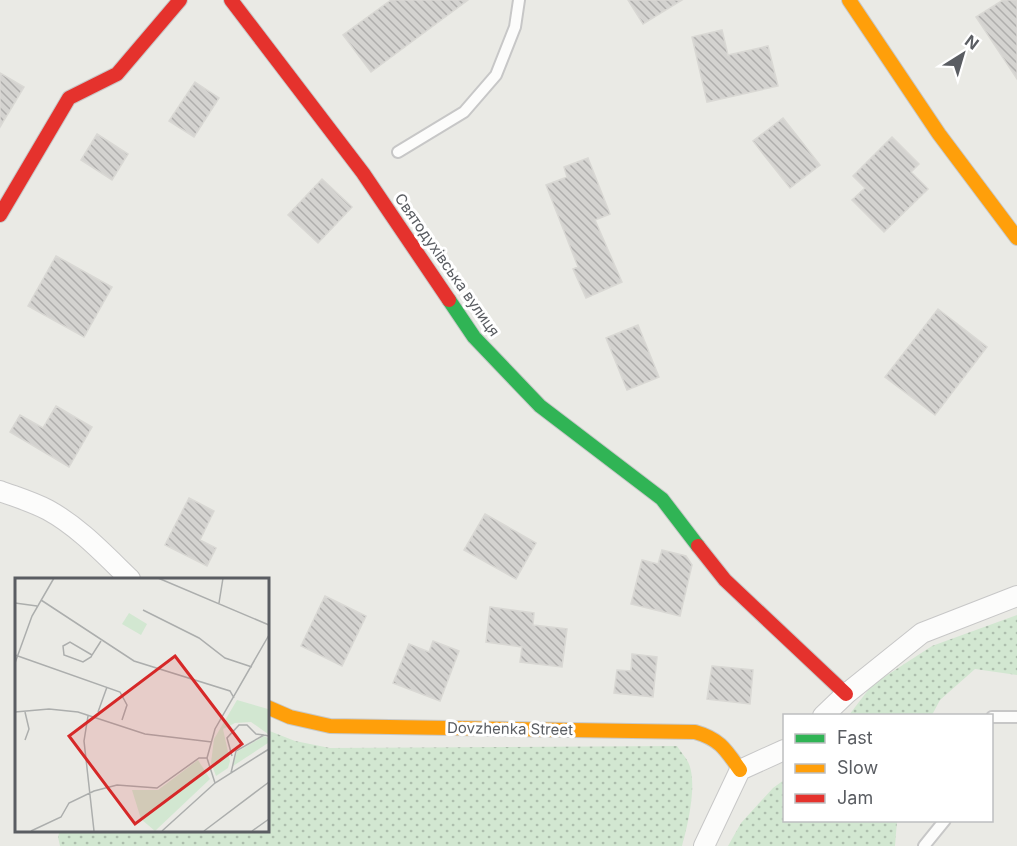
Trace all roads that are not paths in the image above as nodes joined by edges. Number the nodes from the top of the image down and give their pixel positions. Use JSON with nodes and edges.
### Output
{"nodes":[{"id":1,"x":180,"y":0,"type":"edge"},
{"id":2,"x":231,"y":0,"type":"edge"},
{"id":3,"x":519,"y":0,"type":"edge"},
{"id":4,"x":849,"y":0,"type":"edge"},
{"id":5,"x":398,"y":152,"type":"dead end"},
{"id":6,"x":0,"y":215,"type":"edge"},
{"id":7,"x":1017,"y":238,"type":"edge"},
{"id":8,"x":0,"y":491,"type":"edge"},
{"id":9,"x":129,"y":578,"type":"edge"},
{"id":10,"x":1017,"y":596,"type":"edge"},
{"id":11,"x":846,"y":694,"type":"junction"},
{"id":12,"x":268,"y":708,"type":"edge"},
{"id":13,"x":826,"y":714,"type":"edge"},
{"id":14,"x":993,"y":717,"type":"edge"},
{"id":15,"x":1017,"y":717,"type":"edge"},
{"id":16,"x":783,"y":750,"type":"edge"},
{"id":17,"x":740,"y":770,"type":"junction"},
{"id":18,"x":943,"y":822,"type":"edge"},
{"id":19,"x":704,"y":846,"type":"edge"},
{"id":20,"x":924,"y":846,"type":"edge"}],
"edges":[{"from":1,"to":6,"type":"street"},
{"from":2,"to":11,"type":"street","name":"Святодухівська вулиця"},
{"from":3,"to":5,"type":"lane"},
{"from":4,"to":7,"type":"street"},
{"from":8,"to":9,"type":"street"},
{"from":10,"to":11,"type":"street"},
{"from":11,"to":13,"type":"street"},
{"from":12,"to":17,"type":"street","name":"Dovzhenka Street"},
{"from":14,"to":15,"type":"lane"},
{"from":16,"to":17,"type":"street"},
{"from":17,"to":19,"type":"street"},
{"from":18,"to":20,"type":"lane"}]}
